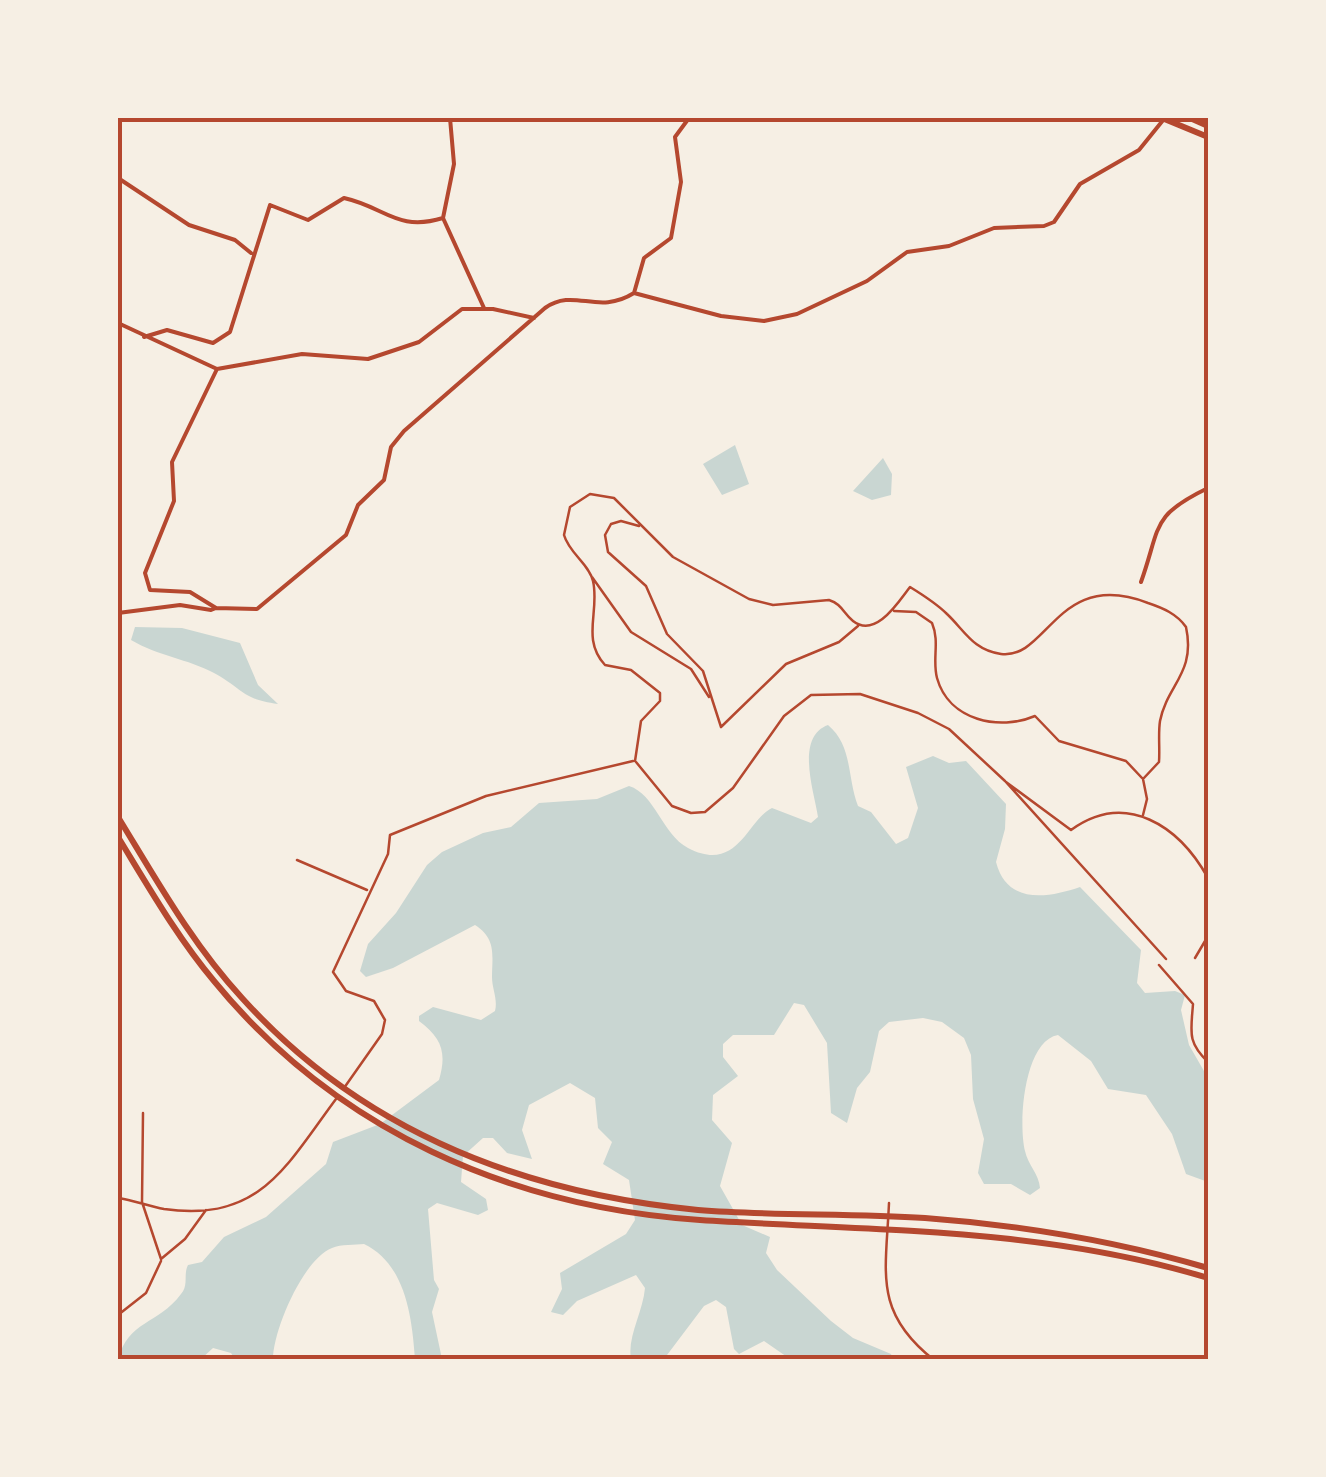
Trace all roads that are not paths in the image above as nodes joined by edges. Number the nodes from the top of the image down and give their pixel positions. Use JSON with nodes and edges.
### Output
{"nodes":[{"id":1,"x":450,"y":118,"type":"edge"},
{"id":2,"x":689,"y":118,"type":"edge"},
{"id":3,"x":1163,"y":118,"type":"edge"},
{"id":4,"x":1190,"y":118,"type":"edge"},
{"id":5,"x":1208,"y":126,"type":"edge"},
{"id":6,"x":1208,"y":138,"type":"edge"},
{"id":7,"x":118,"y":178,"type":"edge"},
{"id":8,"x":443,"y":218,"type":"junction"},
{"id":9,"x":253,"y":254,"type":"junction"},
{"id":10,"x":634,"y":294,"type":"junction"},
{"id":11,"x":484,"y":308,"type":"junction"},
{"id":12,"x":534,"y":318,"type":"junction"},
{"id":13,"x":118,"y":324,"type":"edge"},
{"id":14,"x":144,"y":337,"type":"junction"},
{"id":15,"x":217,"y":369,"type":"junction"},
{"id":16,"x":1208,"y":488,"type":"edge"},
{"id":17,"x":641,"y":527,"type":"junction"},
{"id":18,"x":591,"y":576,"type":"junction"},
{"id":19,"x":1140,"y":582,"type":"dead end"},
{"id":20,"x":216,"y":608,"type":"junction"},
{"id":21,"x":893,"y":611,"type":"junction"},
{"id":22,"x":118,"y":613,"type":"edge"},
{"id":23,"x":859,"y":625,"type":"junction"},
{"id":24,"x":709,"y":697,"type":"junction"},
{"id":25,"x":634,"y":760,"type":"junction"},
{"id":26,"x":1142,"y":779,"type":"junction"},
{"id":27,"x":1005,"y":781,"type":"junction"},
{"id":28,"x":1143,"y":814,"type":"junction"},
{"id":29,"x":118,"y":817,"type":"edge"},
{"id":30,"x":118,"y":837,"type":"edge"},
{"id":31,"x":297,"y":860,"type":"dead end"},
{"id":32,"x":1208,"y":878,"type":"edge"},
{"id":33,"x":368,"y":891,"type":"junction"},
{"id":34,"x":1208,"y":936,"type":"edge"},
{"id":35,"x":1194,"y":958,"type":"dead end"},
{"id":36,"x":1166,"y":959,"type":"dead end"},
{"id":37,"x":1159,"y":965,"type":"dead end"},
{"id":38,"x":1208,"y":1062,"type":"edge"},
{"id":39,"x":143,"y":1113,"type":"dead end"},
{"id":40,"x":118,"y":1198,"type":"edge"},
{"id":41,"x":142,"y":1202,"type":"junction"},
{"id":42,"x":889,"y":1203,"type":"dead end"},
{"id":43,"x":206,"y":1210,"type":"junction"},
{"id":44,"x":161,"y":1259,"type":"junction"},
{"id":45,"x":1208,"y":1268,"type":"edge"},
{"id":46,"x":1208,"y":1278,"type":"edge"},
{"id":47,"x":118,"y":1315,"type":"edge"},
{"id":48,"x":934,"y":1360,"type":"edge"}],
"edges":[{"from":1,"to":8,"type":"street"},
{"from":2,"to":10,"type":"street"},
{"from":3,"to":6,"type":"highway"},
{"from":3,"to":10,"type":"street"},
{"from":4,"to":5,"type":"highway"},
{"from":7,"to":9,"type":"street"},
{"from":8,"to":9,"type":"street"},
{"from":8,"to":11,"type":"street"},
{"from":9,"to":14,"type":"street"},
{"from":10,"to":12,"type":"street"},
{"from":11,"to":12,"type":"street"},
{"from":11,"to":15,"type":"street"},
{"from":12,"to":20,"type":"street"},
{"from":13,"to":14,"type":"street"},
{"from":14,"to":15,"type":"street"},
{"from":15,"to":20,"type":"street"},
{"from":16,"to":19,"type":"street"},
{"from":17,"to":18,"type":"street"},
{"from":17,"to":23,"type":"street"},
{"from":17,"to":24,"type":"street"},
{"from":18,"to":24,"type":"street"},
{"from":18,"to":25,"type":"street"},
{"from":20,"to":22,"type":"street"},
{"from":21,"to":23,"type":"street"},
{"from":21,"to":26,"type":"street"},
{"from":21,"to":26,"type":"street"},
{"from":23,"to":24,"type":"street"},
{"from":25,"to":27,"type":"street"},
{"from":25,"to":33,"type":"street"},
{"from":26,"to":28,"type":"street"},
{"from":27,"to":28,"type":"street"},
{"from":27,"to":36,"type":"street"},
{"from":28,"to":32,"type":"street"},
{"from":29,"to":45,"type":"highway"},
{"from":30,"to":46,"type":"highway"},
{"from":31,"to":33,"type":"street"},
{"from":33,"to":43,"type":"street"},
{"from":34,"to":35,"type":"street"},
{"from":37,"to":38,"type":"street"},
{"from":39,"to":41,"type":"street"},
{"from":40,"to":41,"type":"street"},
{"from":41,"to":43,"type":"street"},
{"from":41,"to":44,"type":"street"},
{"from":42,"to":48,"type":"street"},
{"from":43,"to":44,"type":"street"},
{"from":44,"to":47,"type":"street"}]}
